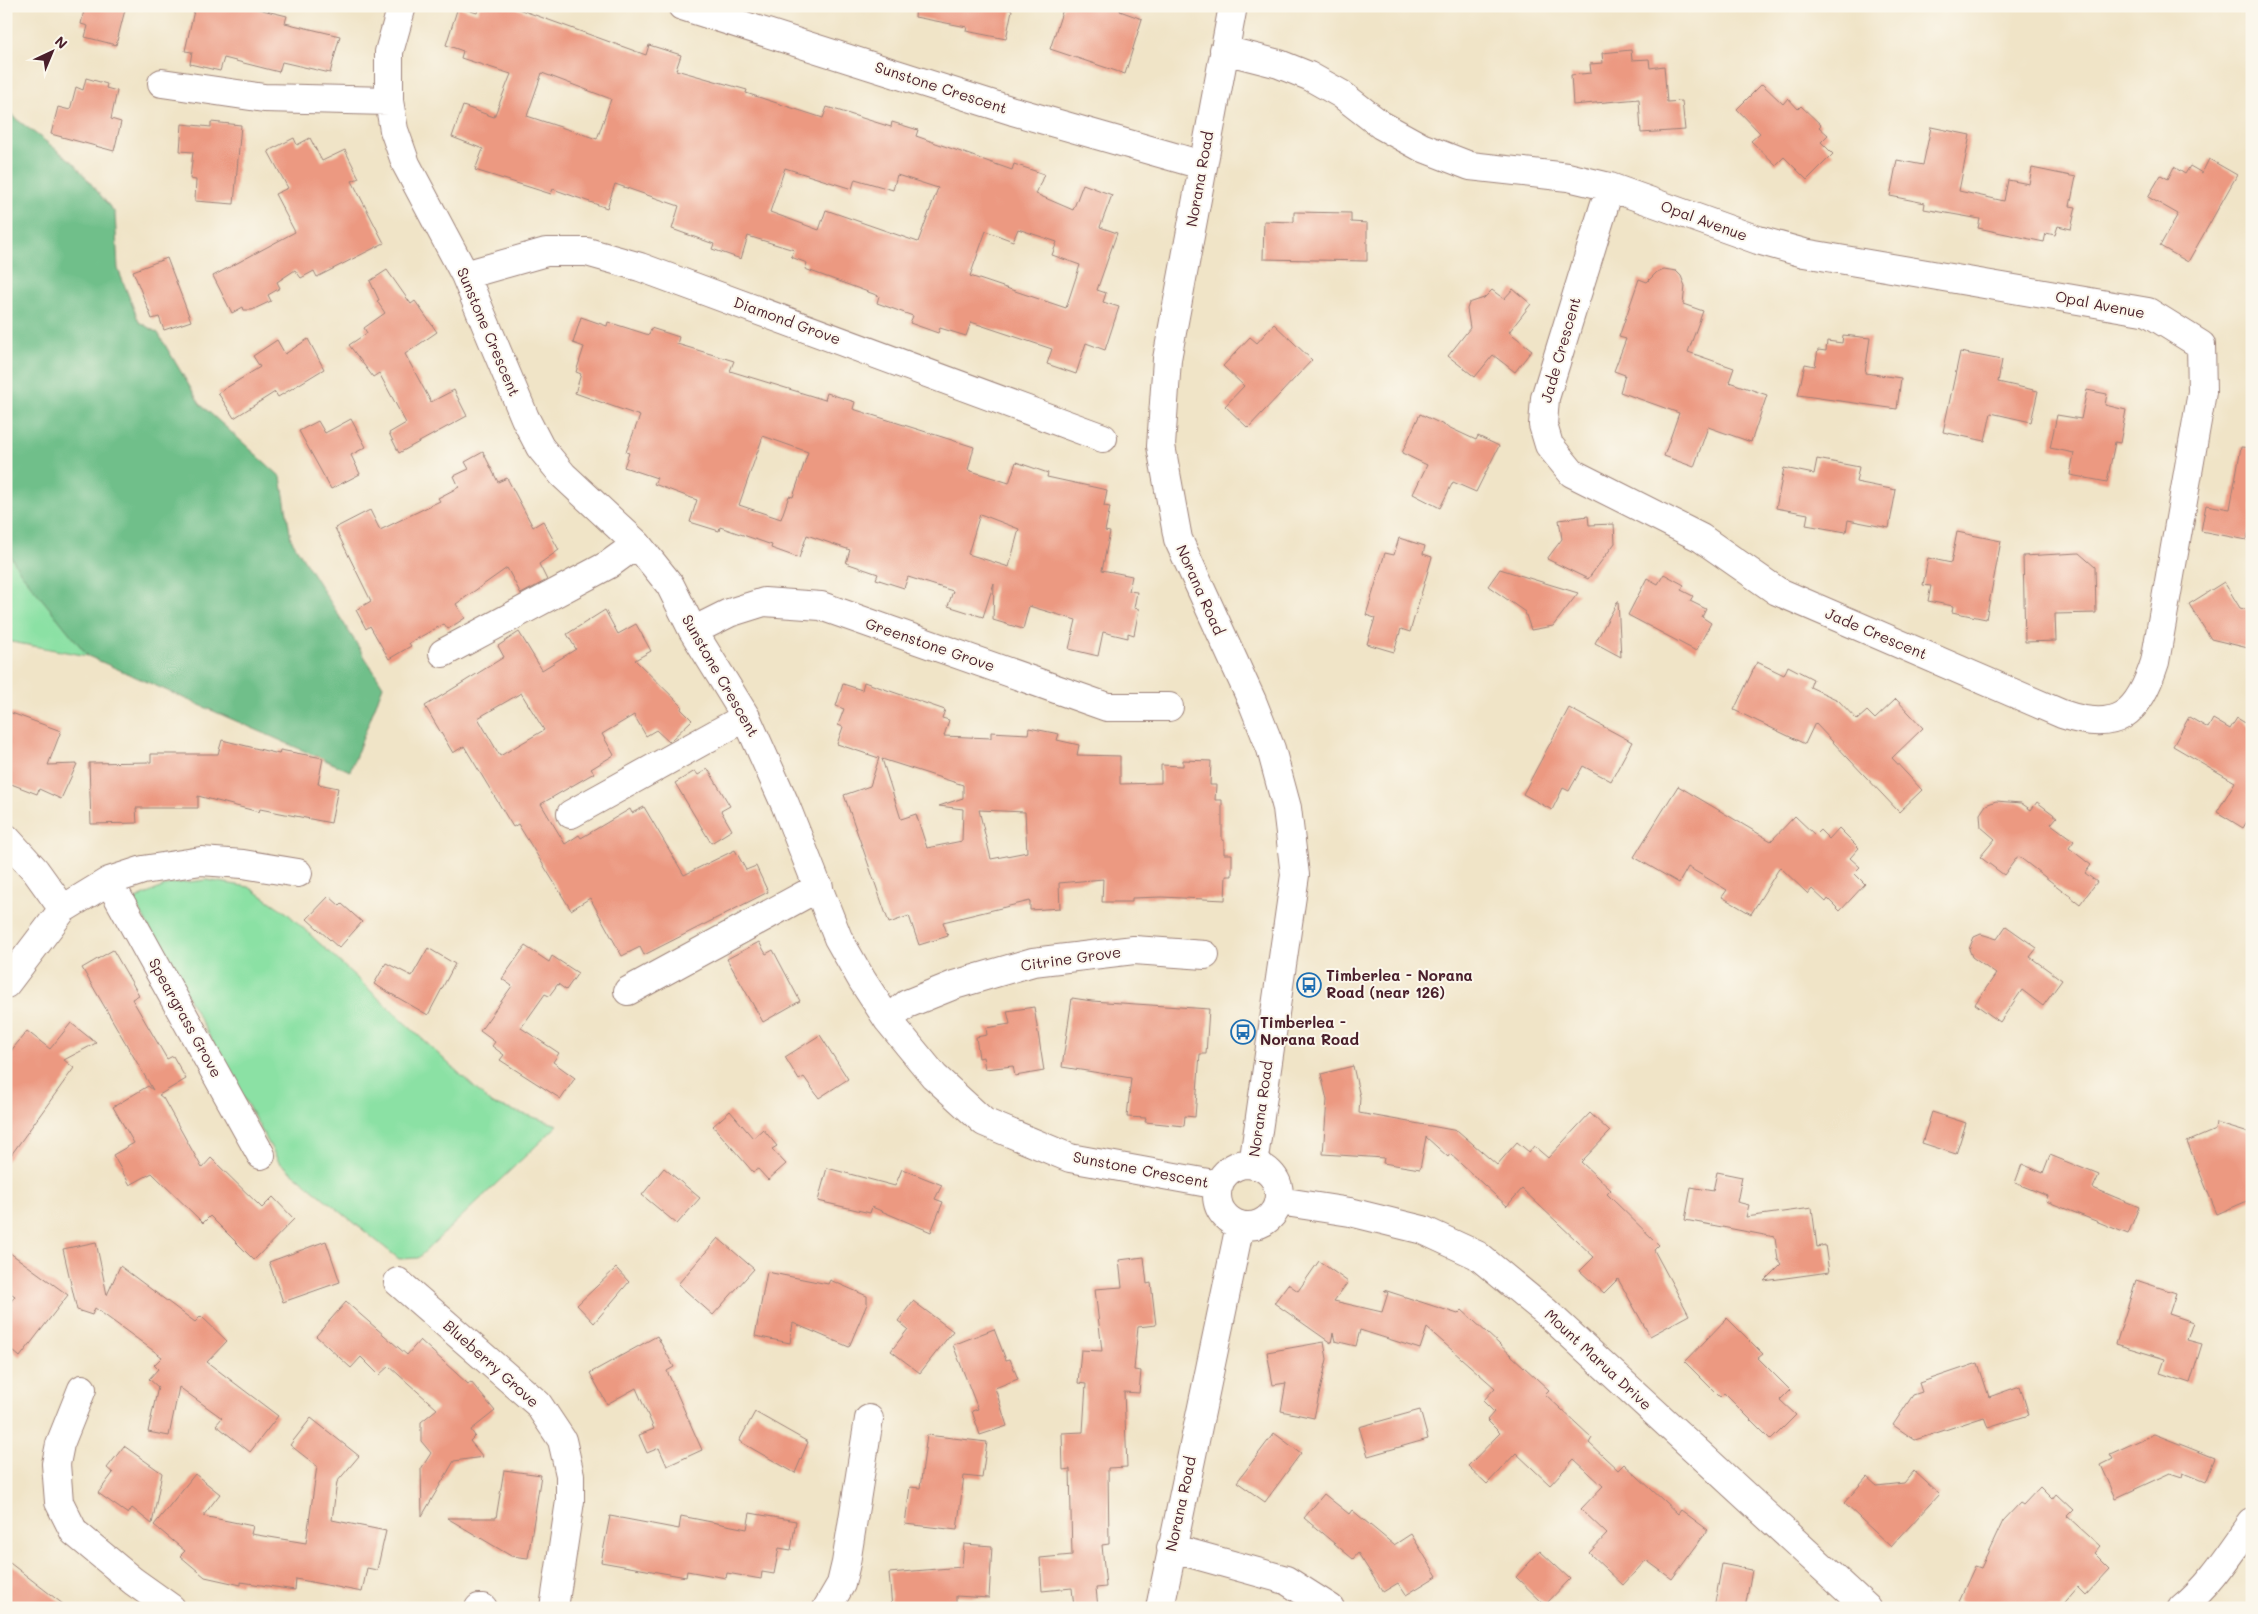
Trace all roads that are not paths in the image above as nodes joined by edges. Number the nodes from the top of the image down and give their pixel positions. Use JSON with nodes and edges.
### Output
{"nodes":[{"id":1,"x":402,"y":6,"type":"edge"},
{"id":2,"x":682,"y":6,"type":"edge"},
{"id":3,"x":1233,"y":6,"type":"edge"},
{"id":4,"x":1224,"y":50,"type":"junction"},
{"id":5,"x":162,"y":83,"type":"dead end"},
{"id":6,"x":389,"y":101,"type":"junction"},
{"id":7,"x":1202,"y":165,"type":"junction"},
{"id":8,"x":1610,"y":187,"type":"junction"},
{"id":9,"x":465,"y":275,"type":"junction"},
{"id":10,"x":2201,"y":345,"type":"joint"},
{"id":11,"x":1103,"y":438,"type":"dead end"},
{"id":12,"x":637,"y":544,"type":"junction"},
{"id":13,"x":693,"y":632,"type":"junction"},
{"id":14,"x":443,"y":653,"type":"dead end"},
{"id":15,"x":1169,"y":707,"type":"dead end"},
{"id":16,"x":746,"y":717,"type":"junction"},
{"id":17,"x":571,"y":814,"type":"dead end"},
{"id":18,"x":6,"y":838,"type":"edge"},
{"id":19,"x":298,"y":874,"type":"dead end"},
{"id":20,"x":109,"y":881,"type":"junction"},
{"id":21,"x":819,"y":887,"type":"junction"},
{"id":22,"x":64,"y":909,"type":"junction"},
{"id":23,"x":1205,"y":955,"type":"dead end"},
{"id":24,"x":6,"y":984,"type":"edge"},
{"id":25,"x":628,"y":991,"type":"dead end"},
{"id":26,"x":888,"y":1020,"type":"junction"},
{"id":27,"x":262,"y":1155,"type":"dead end"},
{"id":28,"x":1253,"y":1165,"type":"junction"},
{"id":29,"x":1219,"y":1185,"type":"junction"},
{"id":30,"x":1279,"y":1201,"type":"junction"},
{"id":31,"x":1240,"y":1225,"type":"junction"},
{"id":32,"x":398,"y":1282,"type":"dead end"},
{"id":33,"x":82,"y":1390,"type":"dead end"},
{"id":34,"x":869,"y":1419,"type":"dead end"},
{"id":35,"x":2252,"y":1522,"type":"edge"},
{"id":36,"x":1171,"y":1548,"type":"junction"},
{"id":37,"x":171,"y":1608,"type":"edge"},
{"id":38,"x":554,"y":1608,"type":"edge"},
{"id":39,"x":827,"y":1608,"type":"edge"},
{"id":40,"x":1160,"y":1608,"type":"edge"},
{"id":41,"x":1330,"y":1608,"type":"edge"},
{"id":42,"x":1867,"y":1608,"type":"edge"},
{"id":43,"x":2182,"y":1608,"type":"edge"}],
"edges":[{"from":1,"to":6,"type":"street","name":"Sunstone Crescent"},
{"from":2,"to":7,"type":"street","name":"Sunstone Crescent"},
{"from":3,"to":4,"type":"street","name":"Norana Road"},
{"from":4,"to":7,"type":"street","name":"Norana Road"},
{"from":4,"to":8,"type":"street","name":"Opal Avenue"},
{"from":5,"to":6,"type":"street"},
{"from":6,"to":9,"type":"street","name":"Sunstone Crescent"},
{"from":7,"to":28,"type":"street","name":"Norana Road"},
{"from":8,"to":10,"type":"street","name":"Opal Avenue"},
{"from":8,"to":10,"type":"street","name":"Jade Crescent"},
{"from":9,"to":11,"type":"street","name":"Diamond Grove"},
{"from":9,"to":12,"type":"street","name":"Sunstone Crescent"},
{"from":12,"to":13,"type":"street","name":"Sunstone Crescent"},
{"from":12,"to":14,"type":"street"},
{"from":13,"to":15,"type":"street","name":"Greenstone Grove"},
{"from":13,"to":16,"type":"street","name":"Sunstone Crescent"},
{"from":16,"to":17,"type":"street"},
{"from":16,"to":21,"type":"street","name":"Sunstone Crescent"},
{"from":18,"to":22,"type":"street"},
{"from":19,"to":20,"type":"street"},
{"from":20,"to":22,"type":"street"},
{"from":20,"to":27,"type":"street","name":"Speargrass Grove"},
{"from":21,"to":25,"type":"street"},
{"from":21,"to":26,"type":"street","name":"Sunstone Crescent"},
{"from":22,"to":24,"type":"street"},
{"from":23,"to":26,"type":"street","name":"Citrine Grove"},
{"from":26,"to":29,"type":"street","name":"Sunstone Crescent"},
{"from":28,"to":29,"type":"street"},
{"from":28,"to":30,"type":"street"},
{"from":29,"to":31,"type":"street"},
{"from":30,"to":31,"type":"street"},
{"from":30,"to":42,"type":"street","name":"Mount Marua Drive"},
{"from":31,"to":36,"type":"street","name":"Norana Road"},
{"from":32,"to":38,"type":"street","name":"Blueberry Grove"},
{"from":33,"to":37,"type":"street"},
{"from":34,"to":39,"type":"street"},
{"from":35,"to":43,"type":"street"},
{"from":36,"to":40,"type":"street","name":"Norana Road"},
{"from":36,"to":41,"type":"street"}]}
